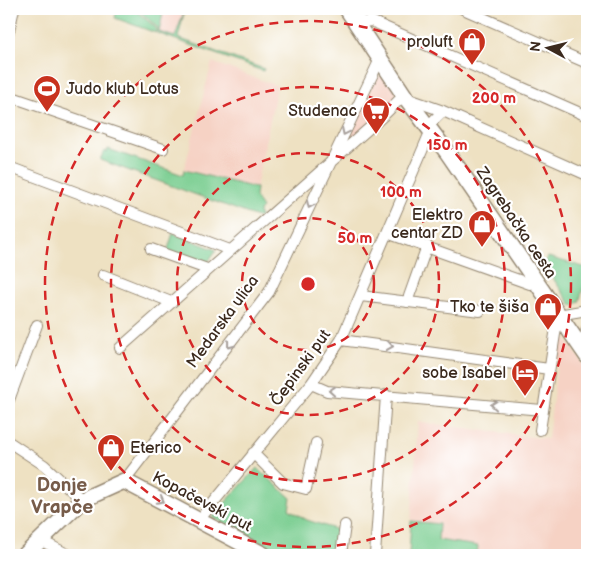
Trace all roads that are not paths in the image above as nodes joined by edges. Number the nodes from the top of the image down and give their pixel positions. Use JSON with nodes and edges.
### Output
{"nodes":[{"id":1,"x":14,"y":9,"type":"edge"},
{"id":2,"x":367,"y":9,"type":"edge"},
{"id":3,"x":462,"y":9,"type":"edge"},
{"id":4,"x":352,"y":16,"type":"edge"},
{"id":5,"x":9,"y":30,"type":"edge"},
{"id":6,"x":381,"y":57,"type":"junction"},
{"id":7,"x":587,"y":63,"type":"edge"},
{"id":8,"x":9,"y":96,"type":"edge"},
{"id":9,"x":406,"y":98,"type":"junction"},
{"id":10,"x":443,"y":111,"type":"junction"},
{"id":11,"x":587,"y":116,"type":"edge"},
{"id":12,"x":430,"y":130,"type":"junction"},
{"id":13,"x":163,"y":149,"type":"dead end"},
{"id":14,"x":331,"y":161,"type":"junction"},
{"id":15,"x":9,"y":167,"type":"edge"},
{"id":16,"x":587,"y":175,"type":"edge"},
{"id":17,"x":387,"y":233,"type":"junction"},
{"id":18,"x":426,"y":246,"type":"junction"},
{"id":19,"x":151,"y":249,"type":"dead end"},
{"id":20,"x":230,"y":250,"type":"junction"},
{"id":21,"x":206,"y":270,"type":"junction"},
{"id":22,"x":104,"y":275,"type":"dead end"},
{"id":23,"x":530,"y":284,"type":"dead end"},
{"id":24,"x":361,"y":296,"type":"junction"},
{"id":25,"x":171,"y":302,"type":"junction"},
{"id":26,"x":408,"y":302,"type":"junction"},
{"id":27,"x":587,"y":310,"type":"edge"},
{"id":28,"x":480,"y":311,"type":"dead end"},
{"id":29,"x":558,"y":315,"type":"junction"},
{"id":30,"x":36,"y":325,"type":"dead end"},
{"id":31,"x":587,"y":329,"type":"edge"},
{"id":32,"x":341,"y":340,"type":"junction"},
{"id":33,"x":120,"y":348,"type":"dead end"},
{"id":34,"x":585,"y":352,"type":"edge"},
{"id":35,"x":549,"y":369,"type":"junction"},
{"id":36,"x":311,"y":384,"type":"junction"},
{"id":37,"x":386,"y":395,"type":"junction"},
{"id":38,"x":9,"y":400,"type":"edge"},
{"id":39,"x":542,"y":410,"type":"junction"},
{"id":40,"x":540,"y":430,"type":"dead end"},
{"id":41,"x":9,"y":442,"type":"edge"},
{"id":42,"x":316,"y":443,"type":"dead end"},
{"id":43,"x":253,"y":453,"type":"junction"},
{"id":44,"x":124,"y":480,"type":"junction"},
{"id":45,"x":82,"y":500,"type":"junction"},
{"id":46,"x":199,"y":520,"type":"junction"},
{"id":47,"x":345,"y":525,"type":"dead end"},
{"id":48,"x":40,"y":540,"type":"junction"},
{"id":49,"x":25,"y":555,"type":"edge"},
{"id":50,"x":69,"y":555,"type":"edge"},
{"id":51,"x":264,"y":555,"type":"edge"},
{"id":52,"x":341,"y":555,"type":"edge"},
{"id":53,"x":375,"y":555,"type":"edge"}],
"edges":[{"from":1,"to":5,"type":"street"},
{"from":2,"to":4,"type":"street"},
{"from":3,"to":7,"type":"street"},
{"from":4,"to":6,"type":"street","name":"Zagrebačka cesta"},
{"from":4,"to":11,"type":"street"},
{"from":6,"to":9,"type":"street","name":"Zagrebačka cesta"},
{"from":6,"to":14,"type":"street","name":"Medarska ulica","one_way":true},
{"from":8,"to":13,"type":"street"},
{"from":9,"to":10,"type":"street"},
{"from":9,"to":12,"type":"street","name":"Zagrebačka cesta"},
{"from":9,"to":14,"type":"street"},
{"from":10,"to":12,"type":"street"},
{"from":10,"to":16,"type":"street"},
{"from":12,"to":17,"type":"street","name":"Čepinski put"},
{"from":12,"to":29,"type":"street","name":"Zagrebačka cesta"},
{"from":14,"to":20,"type":"street"},
{"from":14,"to":44,"type":"street","name":"Medarska ulica","one_way":true},
{"from":15,"to":20,"type":"street"},
{"from":17,"to":18,"type":"street"},
{"from":17,"to":24,"type":"street","name":"Čepinski put"},
{"from":18,"to":23,"type":"street"},
{"from":18,"to":26,"type":"street"},
{"from":19,"to":21,"type":"street"},
{"from":20,"to":21,"type":"street"},
{"from":21,"to":25,"type":"street"},
{"from":22,"to":25,"type":"street"},
{"from":24,"to":26,"type":"street"},
{"from":24,"to":32,"type":"street","name":"Čepinski put"},
{"from":25,"to":33,"type":"street"},
{"from":26,"to":28,"type":"street"},
{"from":27,"to":29,"type":"street"},
{"from":29,"to":34,"type":"street","name":"Zagrebačka cesta"},
{"from":29,"to":35,"type":"street"},
{"from":30,"to":38,"type":"street"},
{"from":31,"to":34,"type":"street","name":"Zagrebačka cesta"},
{"from":32,"to":35,"type":"street","one_way":true},
{"from":32,"to":36,"type":"street","name":"Čepinski put"},
{"from":35,"to":39,"type":"street"},
{"from":37,"to":36,"type":"street","one_way":true},
{"from":36,"to":43,"type":"street","name":"Čepinski put"},
{"from":39,"to":37,"type":"street","one_way":true},
{"from":37,"to":53,"type":"street"},
{"from":39,"to":40,"type":"street"},
{"from":41,"to":45,"type":"street"},
{"from":42,"to":43,"type":"street"},
{"from":43,"to":46,"type":"street","name":"Čepinski put"},
{"from":44,"to":45,"type":"street","name":"Medarska ulica"},
{"from":44,"to":46,"type":"street","name":"Kopačevski put","one_way":true},
{"from":45,"to":48,"type":"street","name":"Medarska ulica"},
{"from":46,"to":51,"type":"street","name":"Kopačevski put"},
{"from":47,"to":52,"type":"street"},
{"from":48,"to":49,"type":"street","name":"Medarska ulica"},
{"from":48,"to":50,"type":"street"}]}
